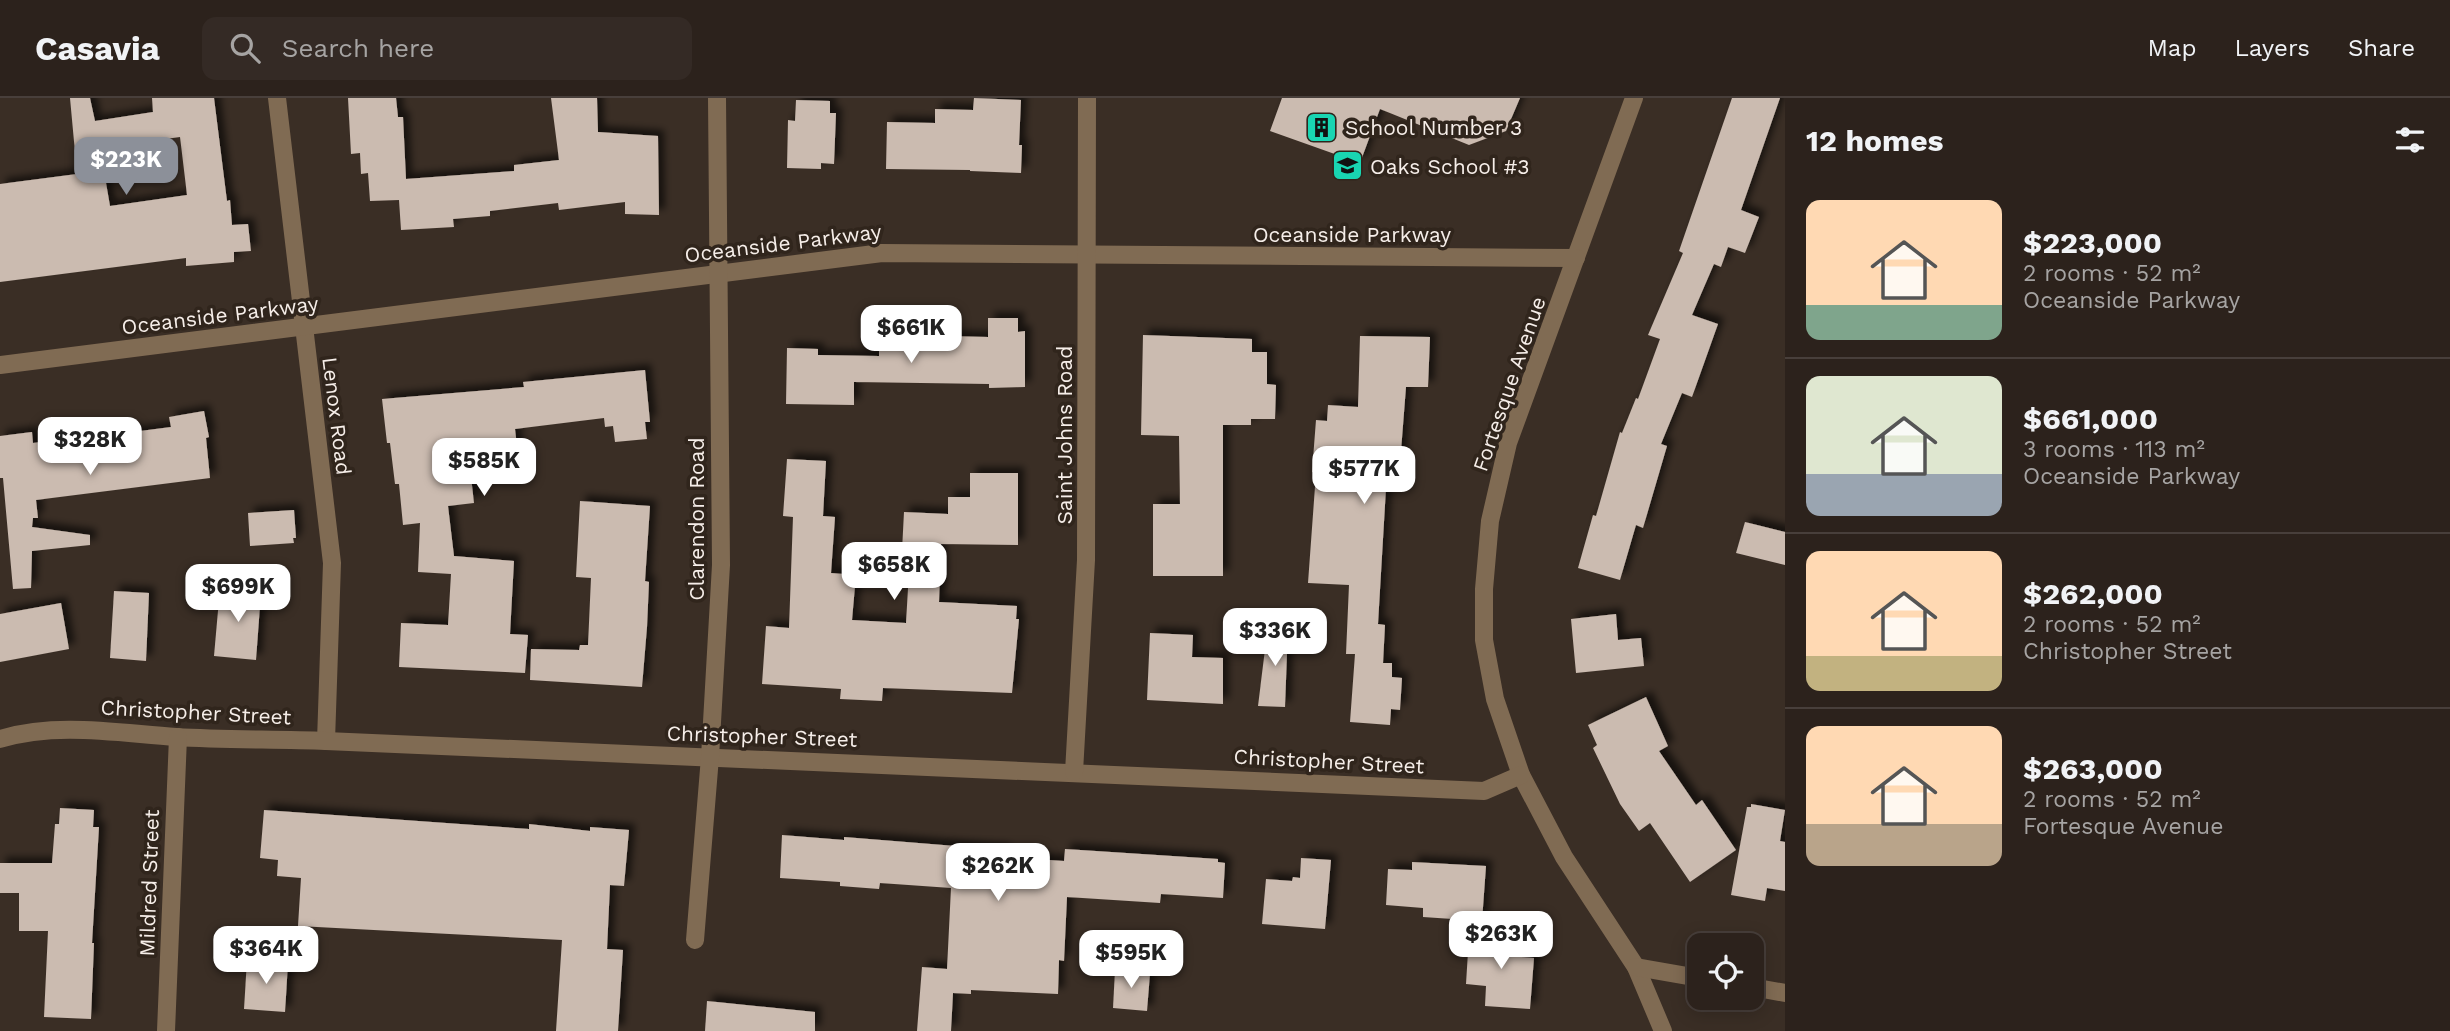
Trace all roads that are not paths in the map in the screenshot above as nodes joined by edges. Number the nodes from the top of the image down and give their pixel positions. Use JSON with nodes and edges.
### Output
{"nodes":[{"id":1,"x":277,"y":98,"type":"edge"},
{"id":2,"x":717,"y":98,"type":"edge"},
{"id":3,"x":1087,"y":98,"type":"edge"},
{"id":4,"x":1634,"y":98,"type":"edge"},
{"id":5,"x":1086,"y":254,"type":"junction"},
{"id":6,"x":1576,"y":258,"type":"junction"},
{"id":7,"x":718,"y":273,"type":"junction"},
{"id":8,"x":303,"y":327,"type":"junction"},
{"id":9,"x":0,"y":366,"type":"edge"},
{"id":10,"x":178,"y":737,"type":"junction"},
{"id":11,"x":0,"y":739,"type":"edge"},
{"id":12,"x":327,"y":741,"type":"junction"},
{"id":13,"x":710,"y":757,"type":"junction"},
{"id":14,"x":1074,"y":772,"type":"junction"},
{"id":15,"x":1521,"y":775,"type":"junction"},
{"id":16,"x":695,"y":940,"type":"dead end"},
{"id":17,"x":1636,"y":967,"type":"junction"},
{"id":18,"x":1687,"y":976,"type":"edge"},
{"id":19,"x":1764,"y":989,"type":"edge"},
{"id":20,"x":1785,"y":993,"type":"edge"},
{"id":21,"x":166,"y":1031,"type":"edge"},
{"id":22,"x":1663,"y":1031,"type":"edge"}],
"edges":[{"from":1,"to":8,"type":"street","name":"Lenox Road"},
{"from":2,"to":7,"type":"street","name":"Clarendon Road"},
{"from":3,"to":5,"type":"street","name":"Saint Johns Road"},
{"from":4,"to":6,"type":"street","name":"Fortesque Avenue"},
{"from":5,"to":6,"type":"street","name":"Oceanside Parkway"},
{"from":5,"to":7,"type":"street","name":"Oceanside Parkway"},
{"from":5,"to":14,"type":"street","name":"Saint Johns Road"},
{"from":6,"to":15,"type":"street","name":"Fortesque Avenue"},
{"from":7,"to":8,"type":"street","name":"Oceanside Parkway"},
{"from":7,"to":13,"type":"street","name":"Clarendon Road"},
{"from":8,"to":9,"type":"street","name":"Oceanside Parkway"},
{"from":8,"to":12,"type":"street","name":"Lenox Road"},
{"from":10,"to":11,"type":"street","name":"Christopher Street"},
{"from":10,"to":12,"type":"street","name":"Christopher Street"},
{"from":10,"to":21,"type":"street","name":"Mildred Street"},
{"from":12,"to":13,"type":"street","name":"Christopher Street"},
{"from":13,"to":14,"type":"street","name":"Christopher Street"},
{"from":13,"to":16,"type":"street","name":"Clarendon Road"},
{"from":14,"to":15,"type":"street","name":"Christopher Street"},
{"from":15,"to":17,"type":"street","name":"Fortesque Avenue"},
{"from":17,"to":18,"type":"street"},
{"from":17,"to":22,"type":"street","name":"Fortesque Avenue"},
{"from":19,"to":20,"type":"street"}]}
